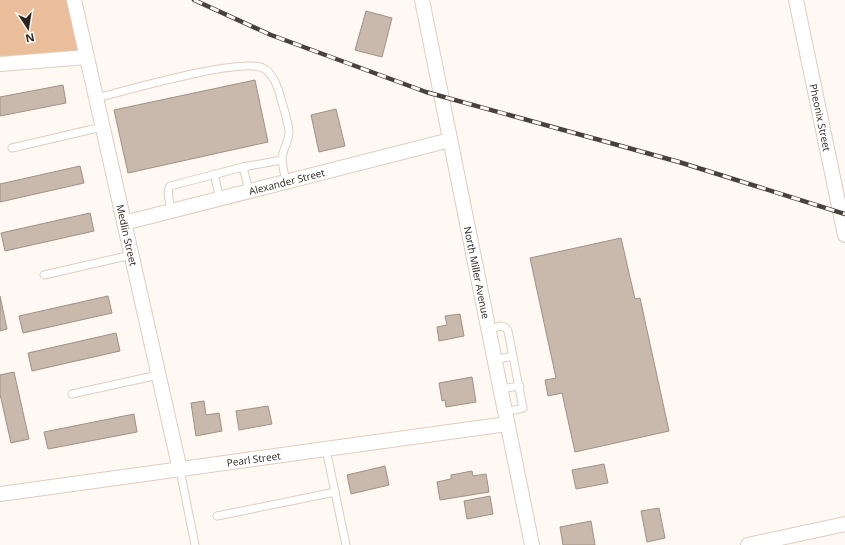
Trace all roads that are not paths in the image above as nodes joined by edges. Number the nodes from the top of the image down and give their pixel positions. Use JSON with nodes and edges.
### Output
{"nodes":[{"id":1,"x":74,"y":0,"type":"edge"},
{"id":2,"x":422,"y":0,"type":"edge"},
{"id":3,"x":796,"y":0,"type":"edge"},
{"id":4,"x":87,"y":58,"type":"junction"},
{"id":5,"x":0,"y":64,"type":"edge"},
{"id":6,"x":96,"y":98,"type":"junction"},
{"id":7,"x":102,"y":127,"type":"junction"},
{"id":8,"x":450,"y":140,"type":"junction"},
{"id":9,"x":12,"y":148,"type":"dead end"},
{"id":10,"x":282,"y":160,"type":"junction"},
{"id":11,"x":243,"y":167,"type":"junction"},
{"id":12,"x":214,"y":174,"type":"junction"},
{"id":13,"x":286,"y":182,"type":"junction"},
{"id":14,"x":249,"y":191,"type":"junction"},
{"id":15,"x":220,"y":199,"type":"junction"},
{"id":16,"x":172,"y":211,"type":"junction"},
{"id":17,"x":124,"y":223,"type":"junction"},
{"id":18,"x":845,"y":235,"type":"edge"},
{"id":19,"x":131,"y":255,"type":"junction"},
{"id":20,"x":44,"y":275,"type":"dead end"},
{"id":21,"x":488,"y":329,"type":"junction"},
{"id":22,"x":513,"y":356,"type":"junction"},
{"id":23,"x":494,"y":360,"type":"junction"},
{"id":24,"x":158,"y":375,"type":"junction"},
{"id":25,"x":520,"y":386,"type":"junction"},
{"id":26,"x":500,"y":389,"type":"junction"},
{"id":27,"x":72,"y":394,"type":"dead end"},
{"id":28,"x":506,"y":418,"type":"junction"},
{"id":29,"x":326,"y":449,"type":"junction"},
{"id":30,"x":180,"y":470,"type":"junction"},
{"id":31,"x":335,"y":492,"type":"junction"},
{"id":32,"x":0,"y":494,"type":"edge"},
{"id":33,"x":217,"y":516,"type":"dead end"},
{"id":34,"x":845,"y":524,"type":"edge"},
{"id":35,"x":195,"y":545,"type":"edge"},
{"id":36,"x":346,"y":545,"type":"edge"},
{"id":37,"x":532,"y":545,"type":"edge"},
{"id":38,"x":748,"y":545,"type":"edge"}],
"edges":[{"from":1,"to":4,"type":"street","name":"Medlin Street"},
{"from":2,"to":8,"type":"street","name":"North Miller Avenue"},
{"from":3,"to":18,"type":"street","name":"Pheonix Street"},
{"from":4,"to":5,"type":"street"},
{"from":4,"to":6,"type":"street","name":"Medlin Street"},
{"from":6,"to":7,"type":"street","name":"Medlin Street"},
{"from":6,"to":10,"type":"lane"},
{"from":7,"to":9,"type":"lane"},
{"from":7,"to":17,"type":"street","name":"Medlin Street"},
{"from":8,"to":13,"type":"street","name":"Alexander Street"},
{"from":8,"to":21,"type":"street","name":"North Miller Avenue"},
{"from":10,"to":11,"type":"lane"},
{"from":10,"to":13,"type":"lane"},
{"from":11,"to":12,"type":"lane"},
{"from":11,"to":14,"type":"lane"},
{"from":12,"to":15,"type":"lane"},
{"from":12,"to":16,"type":"lane"},
{"from":13,"to":14,"type":"street","name":"Alexander Street"},
{"from":14,"to":15,"type":"street","name":"Alexander Street"},
{"from":15,"to":16,"type":"street","name":"Alexander Street"},
{"from":16,"to":17,"type":"street","name":"Alexander Street"},
{"from":17,"to":19,"type":"street","name":"Medlin Street"},
{"from":19,"to":20,"type":"lane"},
{"from":19,"to":24,"type":"street","name":"Medlin Street"},
{"from":21,"to":22,"type":"lane"},
{"from":21,"to":23,"type":"street","name":"North Miller Avenue"},
{"from":22,"to":23,"type":"lane"},
{"from":22,"to":25,"type":"lane"},
{"from":23,"to":26,"type":"street","name":"North Miller Avenue"},
{"from":24,"to":27,"type":"lane"},
{"from":24,"to":30,"type":"street","name":"Medlin Street"},
{"from":25,"to":26,"type":"lane"},
{"from":25,"to":28,"type":"lane"},
{"from":26,"to":28,"type":"street","name":"North Miller Avenue"},
{"from":28,"to":29,"type":"street","name":"Pearl Street"},
{"from":28,"to":37,"type":"street","name":"North Miller Avenue"},
{"from":29,"to":30,"type":"street","name":"Pearl Street"},
{"from":29,"to":31,"type":"lane"},
{"from":30,"to":32,"type":"street","name":"Pearl Street"},
{"from":30,"to":35,"type":"lane"},
{"from":31,"to":33,"type":"lane"},
{"from":31,"to":36,"type":"lane"},
{"from":34,"to":38,"type":"street"}]}
